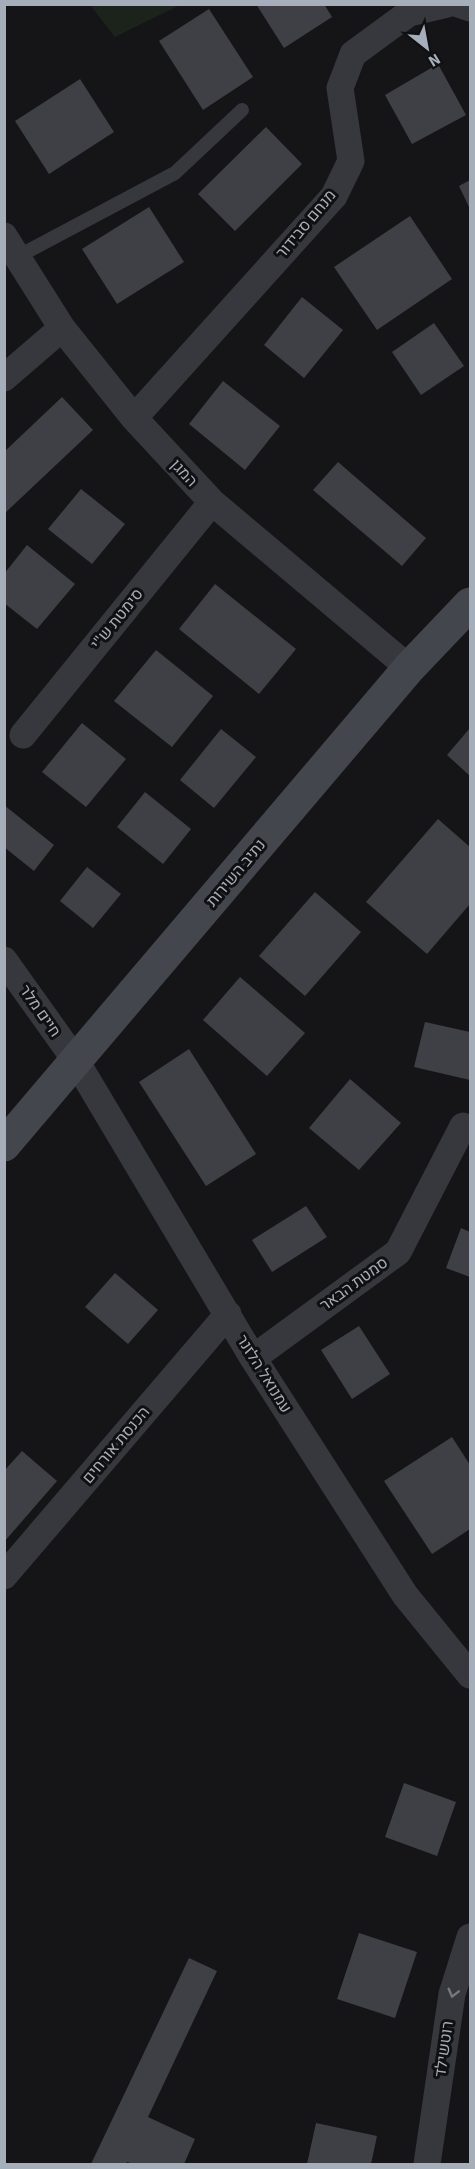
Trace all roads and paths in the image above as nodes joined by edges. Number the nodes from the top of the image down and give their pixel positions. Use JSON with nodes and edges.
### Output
{"nodes":[{"id":1,"x":447,"y":4,"type":"edge"},
{"id":2,"x":458,"y":4,"type":"edge"},
{"id":3,"x":471,"y":8,"type":"edge"},
{"id":4,"x":242,"y":110,"type":"dead end"},
{"id":5,"x":11,"y":246,"type":"edge"},
{"id":6,"x":62,"y":328,"type":"junction"},
{"id":7,"x":4,"y":378,"type":"edge"},
{"id":8,"x":134,"y":418,"type":"junction"},
{"id":9,"x":212,"y":502,"type":"junction"},
{"id":10,"x":471,"y":604,"type":"edge"},
{"id":11,"x":409,"y":668,"type":"junction"},
{"id":12,"x":23,"y":735,"type":"dead end"},
{"id":13,"x":4,"y":960,"type":"edge"},
{"id":14,"x":76,"y":1061,"type":"junction"},
{"id":15,"x":463,"y":1126,"type":"dead end"},
{"id":16,"x":4,"y":1145,"type":"edge"},
{"id":17,"x":228,"y":1314,"type":"junction"},
{"id":18,"x":253,"y":1358,"type":"junction"},
{"id":19,"x":4,"y":1576,"type":"edge"},
{"id":20,"x":471,"y":1675,"type":"edge"},
{"id":21,"x":471,"y":1937,"type":"edge"},
{"id":22,"x":427,"y":2164,"type":"edge"}],
"edges":[{"from":1,"to":8,"type":"street","name":"מנחם סבידור"},
{"from":2,"to":3,"type":"street"},
{"from":4,"to":5,"type":"lane"},
{"from":5,"to":6,"type":"street","name":"המגן"},
{"from":6,"to":7,"type":"street"},
{"from":6,"to":8,"type":"street","name":"המגן"},
{"from":8,"to":9,"type":"street","name":"המגן"},
{"from":9,"to":11,"type":"street","name":"המגן"},
{"from":9,"to":12,"type":"street","name":"סימטת ש\"י"},
{"from":10,"to":11,"type":"street","name":"נתיב השירות"},
{"from":11,"to":14,"type":"street","name":"נתיב השירות"},
{"from":13,"to":14,"type":"street","name":"חיים מלר"},
{"from":14,"to":16,"type":"street","name":"נתיב השירות"},
{"from":14,"to":17,"type":"street","name":"עמנואל הלזנר"},
{"from":15,"to":18,"type":"street","name":"סמטת הבאר"},
{"from":17,"to":18,"type":"street","name":"עמנואל הלזנר"},
{"from":17,"to":19,"type":"street","name":"הכנסת אורחים"},
{"from":18,"to":20,"type":"street","name":"עמנואל הלזנר"},
{"from":21,"to":22,"type":"street","name":"רוטשילד","one_way":true}]}
